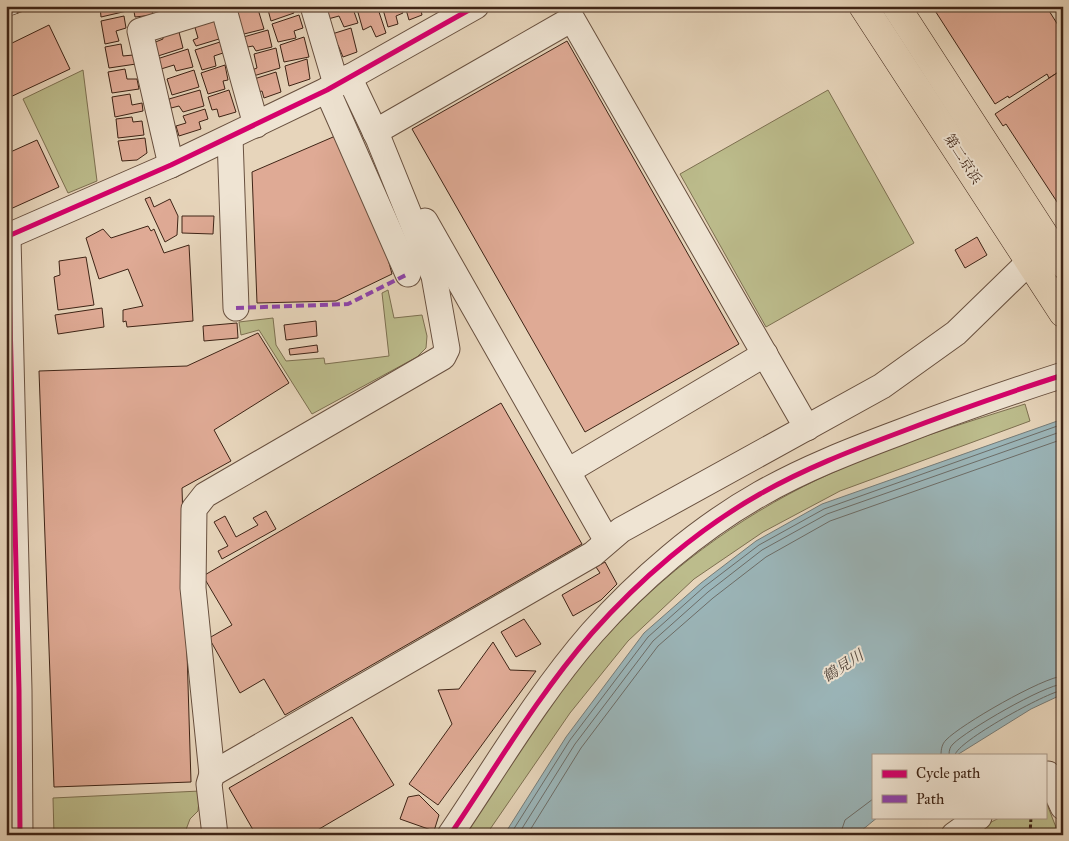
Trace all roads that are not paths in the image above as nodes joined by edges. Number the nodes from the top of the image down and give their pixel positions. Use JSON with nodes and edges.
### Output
{"nodes":[{"id":1,"x":222,"y":6,"type":"edge"},
{"id":2,"x":313,"y":6,"type":"edge"},
{"id":3,"x":476,"y":6,"type":"edge"},
{"id":4,"x":863,"y":6,"type":"edge"},
{"id":5,"x":896,"y":6,"type":"edge"},
{"id":6,"x":337,"y":84,"type":"junction"},
{"id":7,"x":256,"y":125,"type":"junction"},
{"id":8,"x":377,"y":136,"type":"junction"},
{"id":9,"x":230,"y":138,"type":"junction"},
{"id":10,"x":171,"y":165,"type":"junction"},
{"id":11,"x":7,"y":237,"type":"edge"},
{"id":12,"x":1030,"y":261,"type":"junction"},
{"id":13,"x":1063,"y":264,"type":"edge"},
{"id":14,"x":408,"y":274,"type":"dead end"},
{"id":15,"x":236,"y":308,"type":"dead end"},
{"id":16,"x":1063,"y":313,"type":"edge"},
{"id":17,"x":765,"y":354,"type":"junction"},
{"id":18,"x":1063,"y":375,"type":"edge"},
{"id":19,"x":9,"y":377,"type":"edge"},
{"id":20,"x":807,"y":428,"type":"junction"},
{"id":21,"x":9,"y":449,"type":"edge"},
{"id":22,"x":568,"y":471,"type":"junction"},
{"id":23,"x":11,"y":523,"type":"edge"},
{"id":24,"x":607,"y":541,"type":"junction"},
{"id":25,"x":12,"y":690,"type":"edge"},
{"id":26,"x":1052,"y":772,"type":"edge"},
{"id":27,"x":212,"y":774,"type":"junction"},
{"id":28,"x":1063,"y":807,"type":"edge"},
{"id":29,"x":978,"y":818,"type":"edge"},
{"id":30,"x":20,"y":835,"type":"edge"},
{"id":31,"x":215,"y":835,"type":"edge"},
{"id":32,"x":450,"y":835,"type":"edge"},
{"id":33,"x":954,"y":835,"type":"edge"}],
"edges":[{"from":1,"to":7,"type":"street"},
{"from":1,"to":10,"type":"street"},
{"from":2,"to":6,"type":"street"},
{"from":3,"to":6,"type":"street"},
{"from":4,"to":12,"type":"highway","name":"第二京浜"},
{"from":5,"to":13,"type":"highway","name":"第二京浜"},
{"from":6,"to":7,"type":"street"},
{"from":6,"to":8,"type":"street"},
{"from":6,"to":14,"type":"street"},
{"from":7,"to":9,"type":"street"},
{"from":8,"to":17,"type":"street"},
{"from":8,"to":22,"type":"street"},
{"from":8,"to":27,"type":"street"},
{"from":9,"to":10,"type":"street"},
{"from":9,"to":15,"type":"street"},
{"from":10,"to":11,"type":"street"},
{"from":11,"to":19,"type":"street"},
{"from":12,"to":16,"type":"highway","name":"第二京浜"},
{"from":12,"to":20,"type":"street"},
{"from":17,"to":20,"type":"street"},
{"from":17,"to":22,"type":"street"},
{"from":18,"to":32,"type":"street"},
{"from":19,"to":21,"type":"street"},
{"from":20,"to":24,"type":"street"},
{"from":21,"to":23,"type":"street"},
{"from":22,"to":24,"type":"street"},
{"from":23,"to":25,"type":"street"},
{"from":24,"to":27,"type":"street"},
{"from":25,"to":30,"type":"street"},
{"from":26,"to":28,"type":"street"},
{"from":27,"to":31,"type":"street"},
{"from":29,"to":33,"type":"street"}]}
